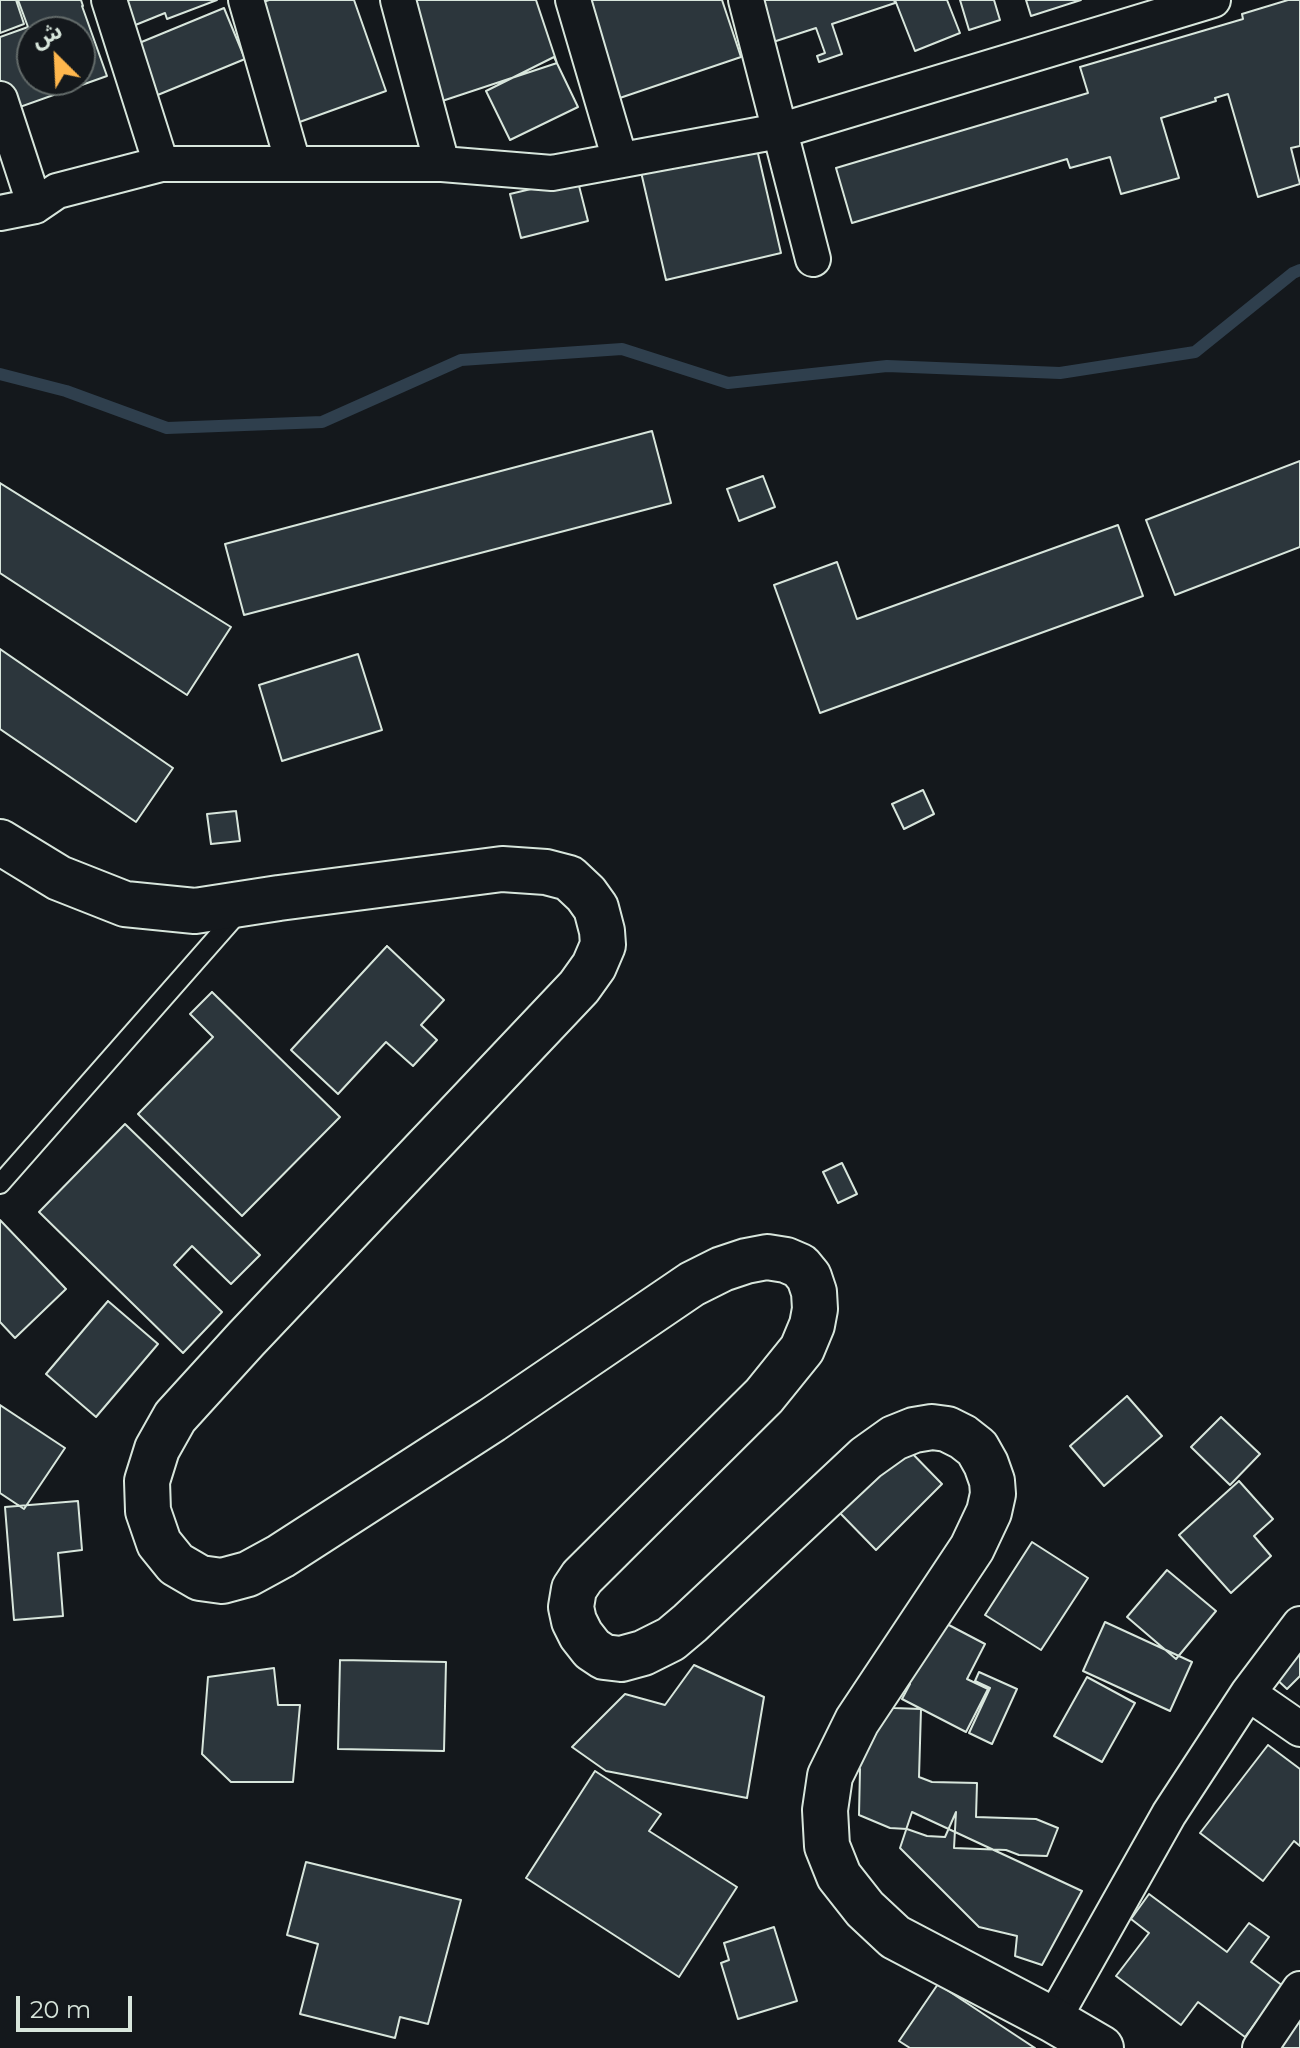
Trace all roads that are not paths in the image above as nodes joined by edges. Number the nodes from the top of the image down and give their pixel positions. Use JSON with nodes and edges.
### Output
{"nodes":[{"id":1,"x":109,"y":0,"type":"edge"},
{"id":2,"x":246,"y":0,"type":"edge"},
{"id":3,"x":398,"y":0,"type":"edge"},
{"id":4,"x":573,"y":0,"type":"edge"},
{"id":5,"x":746,"y":0,"type":"edge"},
{"id":6,"x":1213,"y":0,"type":"edge"},
{"id":7,"x":0,"y":99,"type":"edge"},
{"id":8,"x":779,"y":131,"type":"junction"},
{"id":9,"x":620,"y":160,"type":"junction"},
{"id":10,"x":293,"y":163,"type":"junction"},
{"id":11,"x":161,"y":164,"type":"junction"},
{"id":12,"x":442,"y":164,"type":"junction"},
{"id":13,"x":35,"y":206,"type":"junction"},
{"id":14,"x":0,"y":213,"type":"edge"},
{"id":15,"x":813,"y":259,"type":"dead end"},
{"id":16,"x":0,"y":842,"type":"edge"},
{"id":17,"x":247,"y":903,"type":"junction"},
{"id":18,"x":0,"y":1184,"type":"edge"},
{"id":19,"x":1300,"y":1624,"type":"edge"},
{"id":20,"x":1248,"y":1693,"type":"junction"},
{"id":21,"x":1300,"y":1729,"type":"edge"},
{"id":22,"x":1300,"y":1989,"type":"edge"},
{"id":23,"x":1053,"y":2020,"type":"junction"},
{"id":24,"x":1101,"y":2048,"type":"edge"},
{"id":25,"x":1260,"y":2048,"type":"edge"}],
"edges":[{"from":1,"to":11,"type":"street"},
{"from":2,"to":10,"type":"street"},
{"from":3,"to":12,"type":"street"},
{"from":4,"to":9,"type":"street"},
{"from":5,"to":8,"type":"street"},
{"from":6,"to":8,"type":"street"},
{"from":7,"to":13,"type":"street"},
{"from":8,"to":9,"type":"street"},
{"from":8,"to":15,"type":"street"},
{"from":9,"to":12,"type":"street"},
{"from":10,"to":11,"type":"street"},
{"from":10,"to":12,"type":"street"},
{"from":11,"to":13,"type":"street"},
{"from":13,"to":14,"type":"street"},
{"from":16,"to":17,"type":"main road"},
{"from":17,"to":18,"type":"lane"},
{"from":17,"to":23,"type":"main road"},
{"from":19,"to":20,"type":"street"},
{"from":20,"to":21,"type":"street"},
{"from":20,"to":23,"type":"street"},
{"from":22,"to":25,"type":"street"},
{"from":23,"to":24,"type":"main road"}]}
